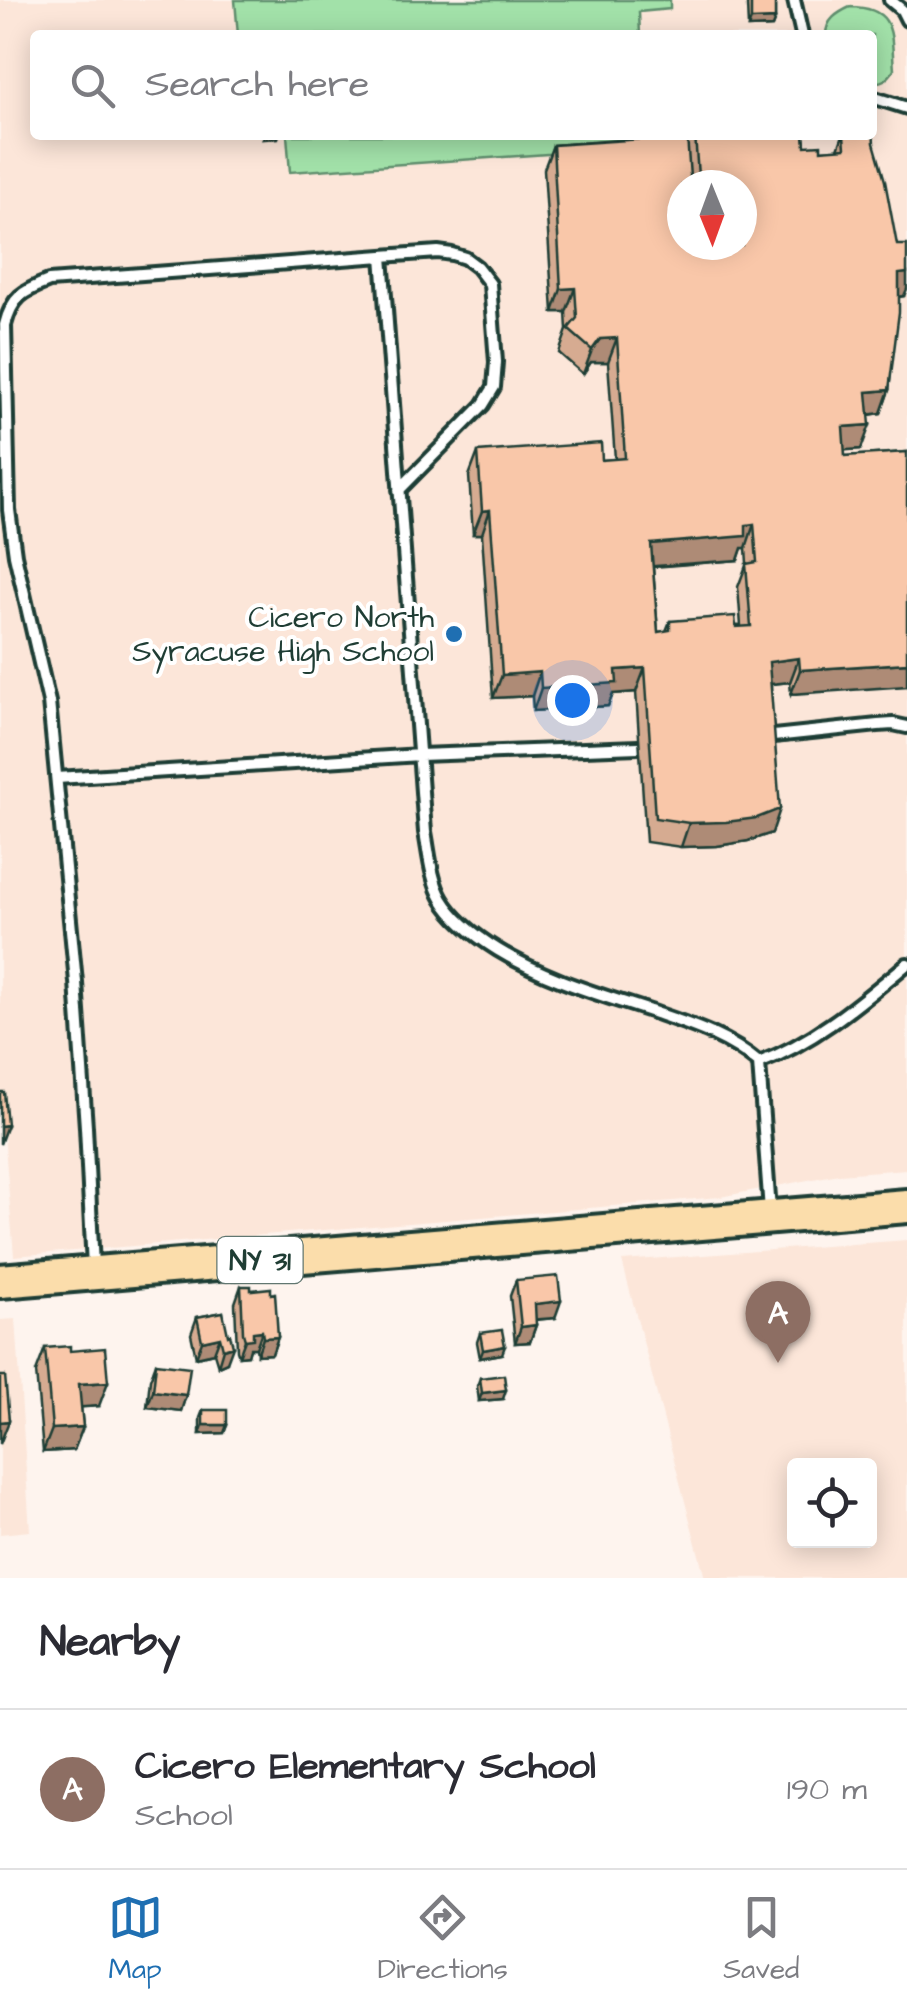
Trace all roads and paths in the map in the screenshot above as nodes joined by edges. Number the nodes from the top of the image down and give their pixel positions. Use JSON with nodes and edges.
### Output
{"nodes":[{"id":1,"x":794,"y":0,"type":"edge"},
{"id":2,"x":890,"y":0,"type":"edge"},
{"id":3,"x":907,"y":20,"type":"edge"},
{"id":4,"x":801,"y":30,"type":"edge"},
{"id":5,"x":877,"y":98,"type":"edge"},
{"id":6,"x":907,"y":108,"type":"edge"},
{"id":7,"x":382,"y":256,"type":"junction"},
{"id":8,"x":400,"y":490,"type":"junction"},
{"id":9,"x":907,"y":727,"type":"edge"},
{"id":10,"x":763,"y":738,"type":"edge"},
{"id":11,"x":638,"y":747,"type":"dead end"},
{"id":12,"x":420,"y":756,"type":"junction"},
{"id":13,"x":56,"y":778,"type":"junction"},
{"id":14,"x":907,"y":964,"type":"edge"},
{"id":15,"x":759,"y":1063,"type":"junction"},
{"id":16,"x":907,"y":1206,"type":"edge"},
{"id":17,"x":770,"y":1217,"type":"junction"},
{"id":18,"x":93,"y":1274,"type":"junction"},
{"id":19,"x":0,"y":1281,"type":"edge"}],
"edges":[{"from":1,"to":4,"type":"lane"},
{"from":2,"to":3,"type":"lane"},
{"from":5,"to":6,"type":"lane"},
{"from":7,"to":8,"type":"lane"},
{"from":7,"to":8,"type":"lane"},
{"from":7,"to":13,"type":"lane"},
{"from":8,"to":12,"type":"lane"},
{"from":9,"to":10,"type":"lane"},
{"from":11,"to":12,"type":"lane"},
{"from":12,"to":13,"type":"lane"},
{"from":12,"to":15,"type":"lane"},
{"from":13,"to":18,"type":"lane"},
{"from":14,"to":15,"type":"lane"},
{"from":15,"to":17,"type":"lane"},
{"from":16,"to":17,"type":"main road","number":"NY 31"},
{"from":17,"to":18,"type":"main road","number":"NY 31"},
{"from":18,"to":19,"type":"main road","number":"NY 31"}]}
